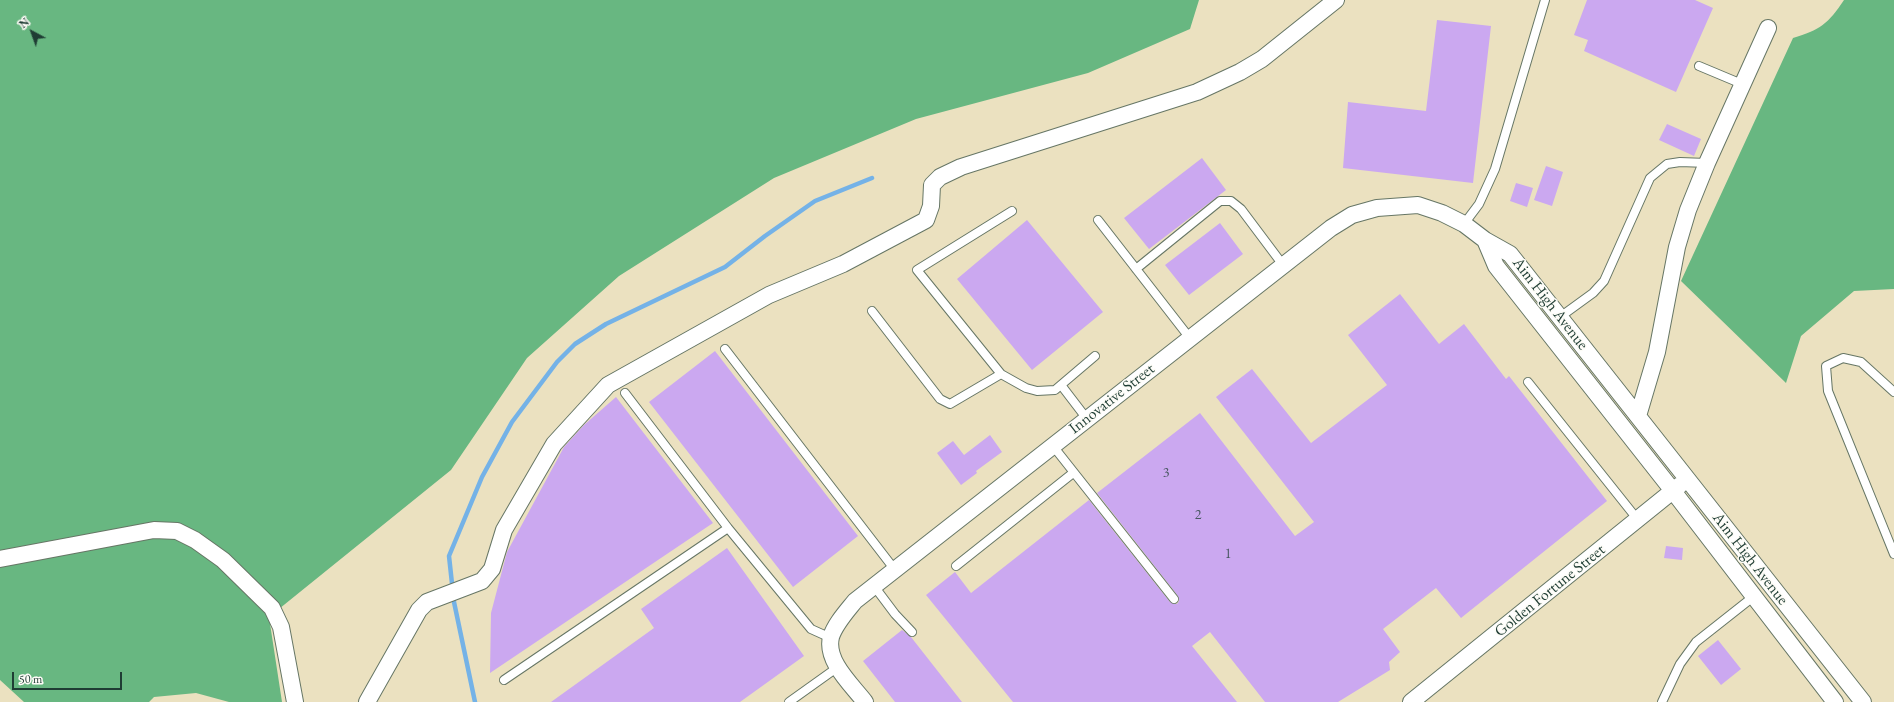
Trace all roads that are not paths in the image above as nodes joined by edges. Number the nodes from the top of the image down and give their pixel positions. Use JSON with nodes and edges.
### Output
{"nodes":[{"id":1,"x":1336,"y":0,"type":"edge"},
{"id":2,"x":1544,"y":0,"type":"edge"},
{"id":3,"x":1768,"y":28,"type":"dead end"},
{"id":4,"x":1699,"y":66,"type":"dead end"},
{"id":5,"x":1742,"y":84,"type":"junction"},
{"id":6,"x":1707,"y":163,"type":"junction"},
{"id":7,"x":1012,"y":211,"type":"dead end"},
{"id":8,"x":1098,"y":220,"type":"dead end"},
{"id":9,"x":1464,"y":224,"type":"junction"},
{"id":10,"x":1485,"y":240,"type":"junction"},
{"id":11,"x":1283,"y":265,"type":"junction"},
{"id":12,"x":1136,"y":268,"type":"junction"},
{"id":13,"x":872,"y":311,"type":"dead end"},
{"id":14,"x":1560,"y":317,"type":"junction"},
{"id":15,"x":1189,"y":337,"type":"junction"},
{"id":16,"x":725,"y":349,"type":"dead end"},
{"id":17,"x":1096,"y":356,"type":"dead end"},
{"id":18,"x":1001,"y":374,"type":"junction"},
{"id":19,"x":1528,"y":382,"type":"dead end"},
{"id":20,"x":1061,"y":385,"type":"junction"},
{"id":21,"x":1894,"y":392,"type":"edge"},
{"id":22,"x":625,"y":393,"type":"dead end"},
{"id":23,"x":1638,"y":416,"type":"junction"},
{"id":24,"x":1087,"y":418,"type":"junction"},
{"id":25,"x":1053,"y":446,"type":"junction"},
{"id":26,"x":1073,"y":473,"type":"junction"},
{"id":27,"x":1688,"y":479,"type":"junction"},
{"id":28,"x":1673,"y":491,"type":"junction"},
{"id":29,"x":1638,"y":520,"type":"junction"},
{"id":30,"x":728,"y":528,"type":"junction"},
{"id":31,"x":1894,"y":554,"type":"edge"},
{"id":32,"x":0,"y":559,"type":"edge"},
{"id":33,"x":956,"y":566,"type":"dead end"},
{"id":34,"x":895,"y":570,"type":"junction"},
{"id":35,"x":874,"y":586,"type":"junction"},
{"id":36,"x":1753,"y":597,"type":"junction"},
{"id":37,"x":1174,"y":599,"type":"dead end"},
{"id":38,"x":912,"y":632,"type":"dead end"},
{"id":39,"x":831,"y":638,"type":"junction"},
{"id":40,"x":838,"y":667,"type":"junction"},
{"id":41,"x":504,"y":680,"type":"dead end"},
{"id":42,"x":295,"y":702,"type":"edge"},
{"id":43,"x":367,"y":702,"type":"edge"},
{"id":44,"x":789,"y":702,"type":"edge"},
{"id":45,"x":865,"y":702,"type":"edge"},
{"id":46,"x":1411,"y":702,"type":"edge"},
{"id":47,"x":1662,"y":702,"type":"edge"},
{"id":48,"x":1835,"y":702,"type":"edge"},
{"id":49,"x":1862,"y":702,"type":"edge"}],
"edges":[{"from":1,"to":43,"type":"street"},
{"from":2,"to":9,"type":"lane"},
{"from":3,"to":5,"type":"street"},
{"from":4,"to":5,"type":"lane"},
{"from":5,"to":6,"type":"street"},
{"from":6,"to":14,"type":"lane"},
{"from":6,"to":23,"type":"street"},
{"from":7,"to":18,"type":"lane"},
{"from":8,"to":12,"type":"lane"},
{"from":9,"to":10,"type":"street","name":"Innovative Street"},
{"from":9,"to":11,"type":"street","name":"Innovative Street"},
{"from":10,"to":14,"type":"street","name":"Aim High Avenue"},
{"from":10,"to":28,"type":"street","name":"Aim High Avenue"},
{"from":11,"to":12,"type":"lane"},
{"from":11,"to":15,"type":"street","name":"Innovative Street"},
{"from":12,"to":15,"type":"lane"},
{"from":13,"to":18,"type":"lane"},
{"from":14,"to":23,"type":"street","name":"Aim High Avenue"},
{"from":15,"to":24,"type":"street","name":"Innovative Street"},
{"from":16,"to":34,"type":"lane"},
{"from":17,"to":20,"type":"lane"},
{"from":18,"to":20,"type":"lane"},
{"from":19,"to":29,"type":"lane"},
{"from":20,"to":24,"type":"lane"},
{"from":21,"to":31,"type":"lane"},
{"from":22,"to":30,"type":"lane"},
{"from":23,"to":27,"type":"street","name":"Aim High Avenue"},
{"from":24,"to":25,"type":"street","name":"Innovative Street"},
{"from":25,"to":26,"type":"lane"},
{"from":25,"to":34,"type":"street","name":"Innovative Street"},
{"from":26,"to":33,"type":"lane"},
{"from":26,"to":37,"type":"lane"},
{"from":27,"to":28,"type":"street","name":"Golden Fortune Street"},
{"from":27,"to":49,"type":"street","name":"Aim High Avenue"},
{"from":28,"to":29,"type":"street","name":"Golden Fortune Street"},
{"from":28,"to":36,"type":"street","name":"Aim High Avenue"},
{"from":29,"to":46,"type":"street","name":"Golden Fortune Street"},
{"from":30,"to":39,"type":"lane"},
{"from":30,"to":41,"type":"lane"},
{"from":32,"to":42,"type":"street"},
{"from":34,"to":35,"type":"street","name":"Innovative Street"},
{"from":35,"to":38,"type":"lane"},
{"from":35,"to":39,"type":"street","name":"Innovative Street"},
{"from":36,"to":47,"type":"lane"},
{"from":36,"to":48,"type":"street","name":"Aim High Avenue"},
{"from":39,"to":40,"type":"street"},
{"from":40,"to":44,"type":"lane"},
{"from":40,"to":45,"type":"street"}]}
